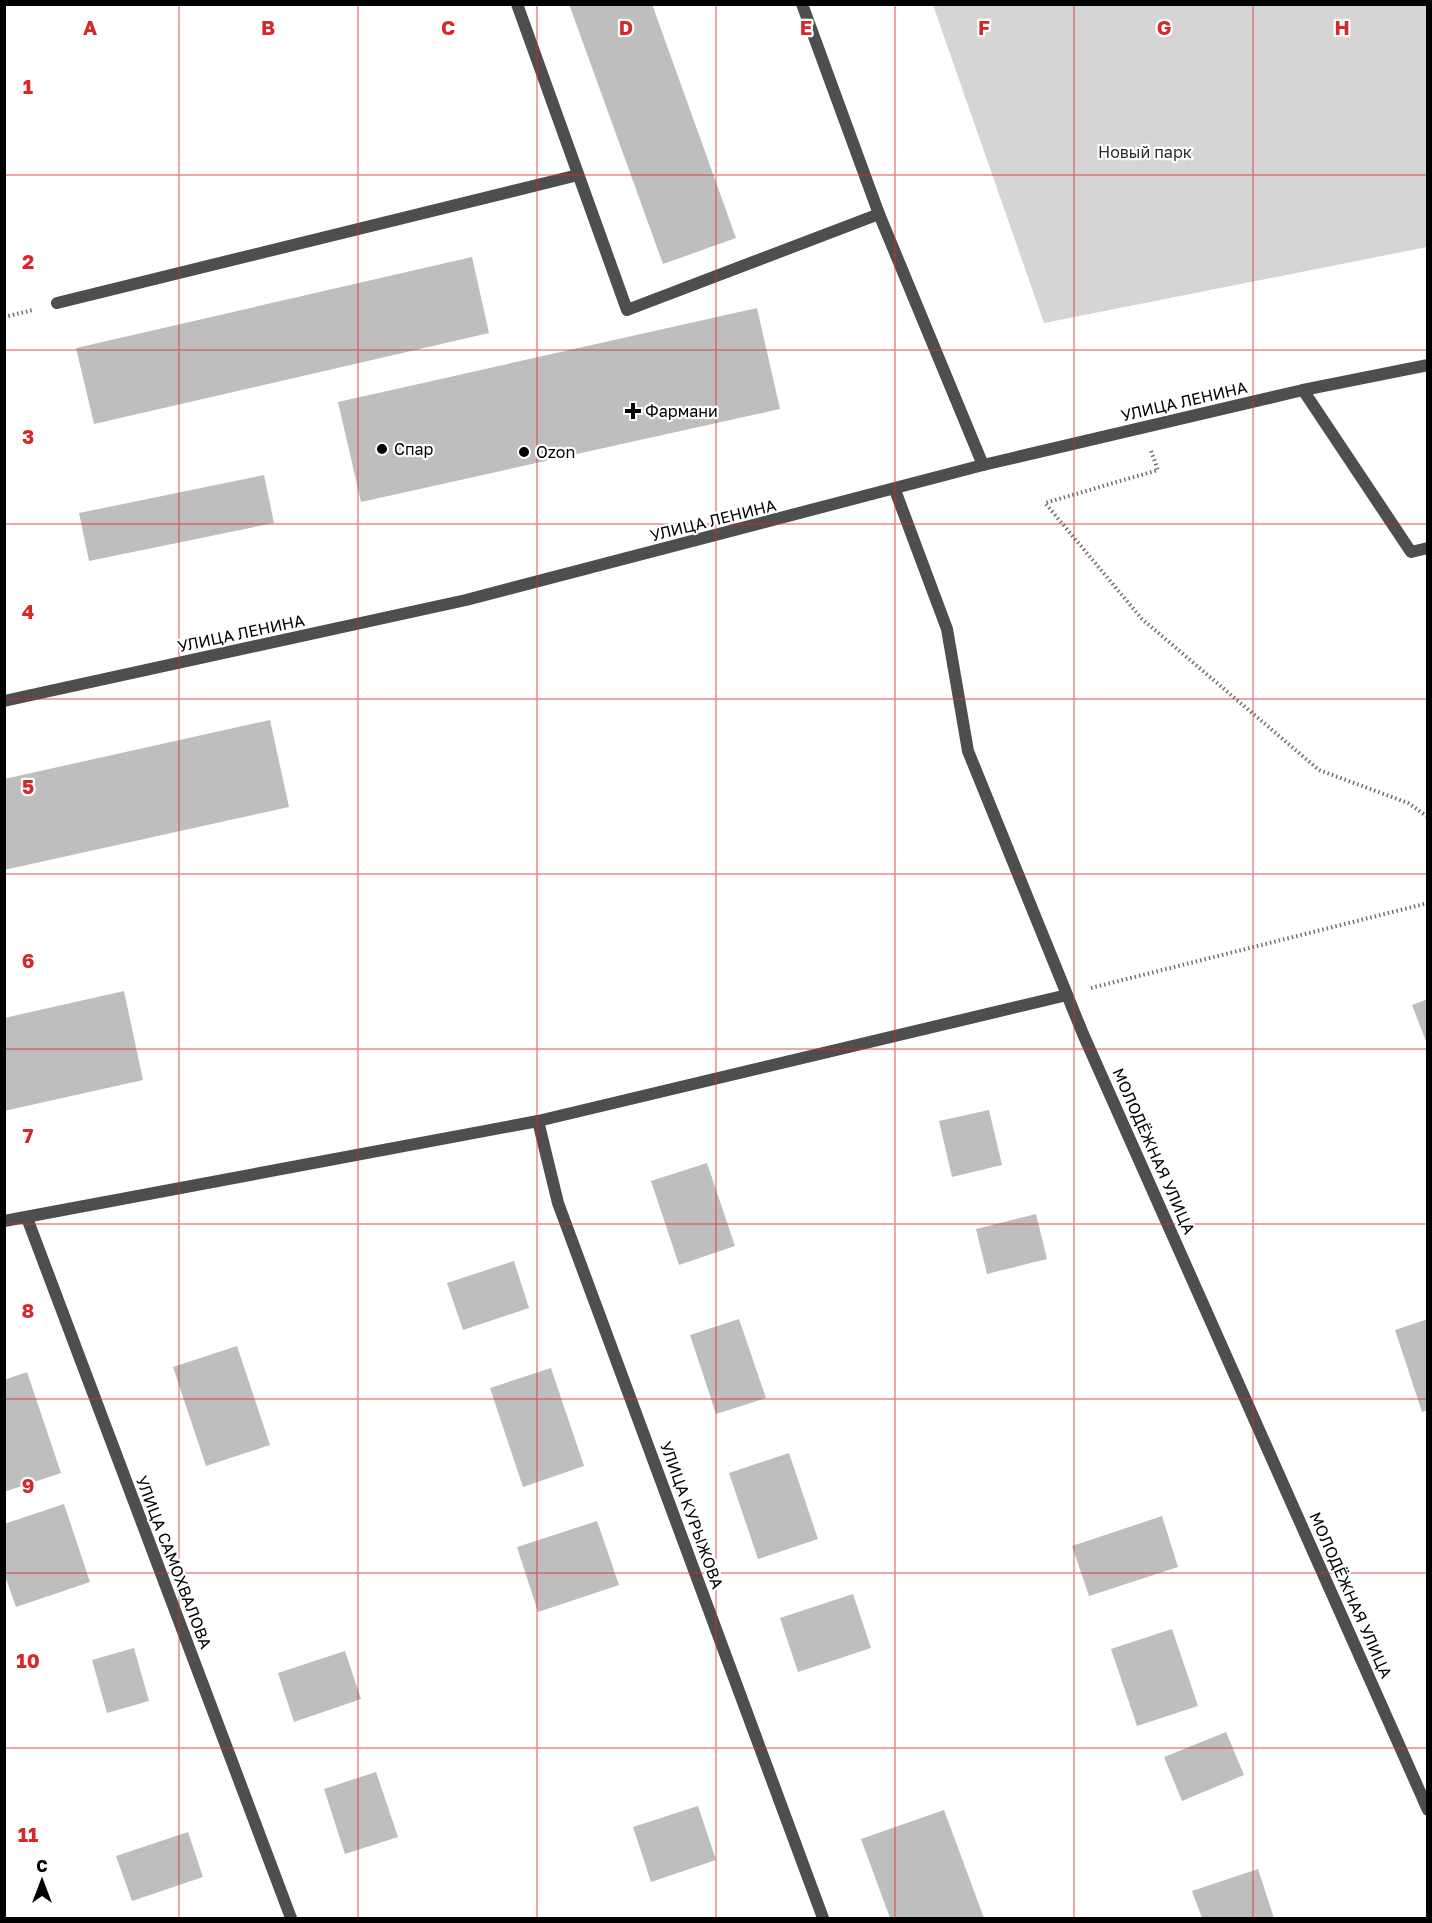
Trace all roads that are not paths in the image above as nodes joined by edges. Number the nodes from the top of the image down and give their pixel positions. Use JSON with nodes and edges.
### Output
{"nodes":[{"id":1,"x":517,"y":4,"type":"edge"},
{"id":2,"x":802,"y":4,"type":"edge"},
{"id":3,"x":578,"y":175,"type":"junction"},
{"id":4,"x":879,"y":214,"type":"junction"},
{"id":5,"x":57,"y":303,"type":"dead end"},
{"id":6,"x":1428,"y":365,"type":"edge"},
{"id":7,"x":1303,"y":390,"type":"junction"},
{"id":8,"x":983,"y":465,"type":"junction"},
{"id":9,"x":895,"y":490,"type":"junction"},
{"id":10,"x":1428,"y":548,"type":"edge"},
{"id":11,"x":4,"y":701,"type":"edge"},
{"id":12,"x":1067,"y":994,"type":"junction"},
{"id":13,"x":538,"y":1121,"type":"junction"},
{"id":14,"x":27,"y":1218,"type":"junction"},
{"id":15,"x":4,"y":1221,"type":"edge"},
{"id":16,"x":1428,"y":1810,"type":"edge"},
{"id":17,"x":291,"y":1918,"type":"edge"},
{"id":18,"x":823,"y":1918,"type":"edge"}],
"edges":[{"from":1,"to":3,"type":"street"},
{"from":2,"to":4,"type":"street"},
{"from":3,"to":4,"type":"street"},
{"from":3,"to":5,"type":"street"},
{"from":4,"to":8,"type":"street"},
{"from":6,"to":7,"type":"street","name":"УЛИЦА ЛЕНИНА"},
{"from":7,"to":8,"type":"street","name":"УЛИЦА ЛЕНИНА"},
{"from":7,"to":10,"type":"street"},
{"from":8,"to":9,"type":"street","name":"УЛИЦА ЛЕНИНА"},
{"from":9,"to":11,"type":"street","name":"УЛИЦА ЛЕНИНА"},
{"from":9,"to":12,"type":"street","name":"МОЛОДЁЖНАЯ УЛИЦА"},
{"from":12,"to":13,"type":"street"},
{"from":12,"to":16,"type":"street","name":"МОЛОДЁЖНАЯ УЛИЦА"},
{"from":13,"to":14,"type":"street"},
{"from":13,"to":18,"type":"street","name":"УЛИЦА КУРЫЖОВА"},
{"from":14,"to":15,"type":"street"},
{"from":14,"to":17,"type":"street","name":"УЛИЦА САМОХВАЛОВА"}]}
